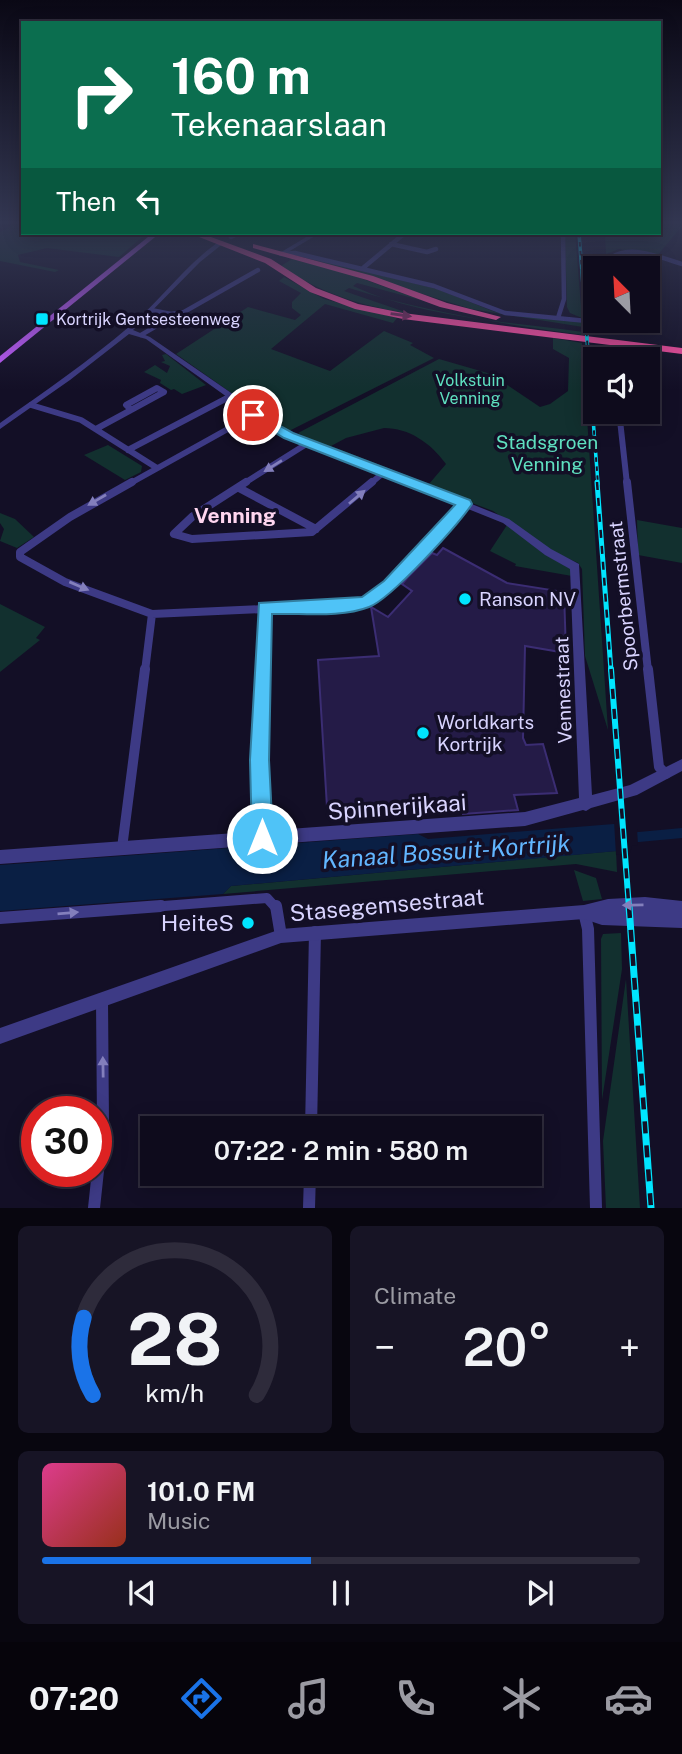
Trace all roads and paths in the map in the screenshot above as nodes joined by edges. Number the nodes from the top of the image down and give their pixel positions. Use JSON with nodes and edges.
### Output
{"nodes":[{"id":1,"x":102,"y":277,"type":"edge"},
{"id":2,"x":182,"y":277,"type":"edge"},
{"id":3,"x":246,"y":277,"type":"edge"},
{"id":4,"x":293,"y":277,"type":"edge"},
{"id":5,"x":368,"y":277,"type":"edge"},
{"id":6,"x":400,"y":277,"type":"edge"},
{"id":7,"x":564,"y":277,"type":"edge"},
{"id":8,"x":151,"y":310,"type":"junction"},
{"id":9,"x":177,"y":314,"type":"junction"},
{"id":10,"x":558,"y":318,"type":"junction"},
{"id":11,"x":583,"y":321,"type":"edge"},
{"id":12,"x":128,"y":331,"type":"junction"},
{"id":13,"x":141,"y":335,"type":"junction"},
{"id":14,"x":682,"y":344,"type":"edge"},
{"id":15,"x":682,"y":351,"type":"edge"},
{"id":16,"x":0,"y":360,"type":"edge"},
{"id":17,"x":229,"y":397,"type":"junction"},
{"id":18,"x":31,"y":405,"type":"junction"},
{"id":19,"x":131,"y":410,"type":"junction"},
{"id":20,"x":253,"y":415,"type":"junction"},
{"id":21,"x":620,"y":424,"type":"edge"},
{"id":22,"x":0,"y":427,"type":"edge"},
{"id":23,"x":96,"y":429,"type":"junction"},
{"id":24,"x":308,"y":443,"type":"junction"},
{"id":25,"x":128,"y":450,"type":"junction"},
{"id":26,"x":157,"y":468,"type":"junction"},
{"id":27,"x":383,"y":473,"type":"junction"},
{"id":28,"x":239,"y":488,"type":"junction"},
{"id":29,"x":465,"y":504,"type":"junction"},
{"id":30,"x":316,"y":529,"type":"junction"},
{"id":31,"x":264,"y":608,"type":"junction"},
{"id":32,"x":152,"y":614,"type":"junction"},
{"id":33,"x":682,"y":765,"type":"edge"},
{"id":34,"x":666,"y":774,"type":"junction"},
{"id":35,"x":586,"y":805,"type":"junction"},
{"id":36,"x":262,"y":838,"type":"junction"},
{"id":37,"x":122,"y":848,"type":"junction"},
{"id":38,"x":0,"y":857,"type":"edge"},
{"id":39,"x":682,"y":908,"type":"edge"},
{"id":40,"x":584,"y":912,"type":"junction"},
{"id":41,"x":0,"y":919,"type":"edge"},
{"id":42,"x":682,"y":922,"type":"edge"},
{"id":43,"x":315,"y":932,"type":"junction"},
{"id":44,"x":281,"y":936,"type":"junction"},
{"id":45,"x":102,"y":1000,"type":"junction"},
{"id":46,"x":0,"y":1036,"type":"edge"},
{"id":47,"x":311,"y":1116,"type":"edge"},
{"id":48,"x":310,"y":1186,"type":"edge"},
{"id":49,"x":94,"y":1208,"type":"edge"},
{"id":50,"x":309,"y":1208,"type":"edge"},
{"id":51,"x":596,"y":1208,"type":"edge"}],
"edges":[{"from":1,"to":16,"type":"main road"},
{"from":2,"to":8,"type":"street"},
{"from":3,"to":9,"type":"street"},
{"from":4,"to":15,"type":"highway","one_way":true},
{"from":5,"to":14,"type":"highway"},
{"from":6,"to":10,"type":"street"},
{"from":7,"to":10,"type":"street"},
{"from":8,"to":9,"type":"street"},
{"from":8,"to":12,"type":"street"},
{"from":9,"to":13,"type":"street"},
{"from":10,"to":11,"type":"street"},
{"from":12,"to":13,"type":"street","name":"Vennestraat"},
{"from":12,"to":18,"type":"street"},
{"from":13,"to":17,"type":"street","name":"Vennestraat"},
{"from":17,"to":20,"type":"street","name":"Vennestraat"},
{"from":17,"to":25,"type":"street"},
{"from":18,"to":22,"type":"street"},
{"from":18,"to":23,"type":"street"},
{"from":19,"to":19,"type":"street"},
{"from":19,"to":23,"type":"street"},
{"from":20,"to":24,"type":"street","name":"Vennestraat"},
{"from":20,"to":26,"type":"street"},
{"from":21,"to":34,"type":"street","name":"Spoorbermstraat"},
{"from":23,"to":25,"type":"street"},
{"from":24,"to":27,"type":"street","name":"Vennestraat"},
{"from":24,"to":28,"type":"street","one_way":true},
{"from":25,"to":26,"type":"street"},
{"from":26,"to":32,"type":"street","one_way":true},
{"from":27,"to":29,"type":"street","name":"Vennestraat"},
{"from":30,"to":27,"type":"street","one_way":true},
{"from":28,"to":30,"type":"street"},
{"from":28,"to":30,"type":"street"},
{"from":29,"to":31,"type":"street"},
{"from":29,"to":35,"type":"street","name":"Vennestraat"},
{"from":31,"to":32,"type":"street"},
{"from":31,"to":36,"type":"street"},
{"from":32,"to":37,"type":"street"},
{"from":33,"to":34,"type":"street","name":"Spinnerijkaai"},
{"from":34,"to":35,"type":"street","name":"Spinnerijkaai"},
{"from":35,"to":36,"type":"street","name":"Spinnerijkaai"},
{"from":36,"to":37,"type":"street","name":"Spinnerijkaai"},
{"from":37,"to":38,"type":"street","name":"Spinnerijkaai"},
{"from":39,"to":40,"type":"street","one_way":true},
{"from":40,"to":42,"type":"street"},
{"from":40,"to":43,"type":"street","name":"Stasegemsestraat"},
{"from":40,"to":51,"type":"street"},
{"from":41,"to":44,"type":"street","one_way":true},
{"from":43,"to":44,"type":"street","name":"Stasegemsestraat"},
{"from":43,"to":47,"type":"street"},
{"from":44,"to":45,"type":"street","name":"Stasegemsestraat"},
{"from":45,"to":46,"type":"street","name":"Stasegemsestraat"},
{"from":49,"to":45,"type":"street","one_way":true},
{"from":48,"to":50,"type":"street"}]}
